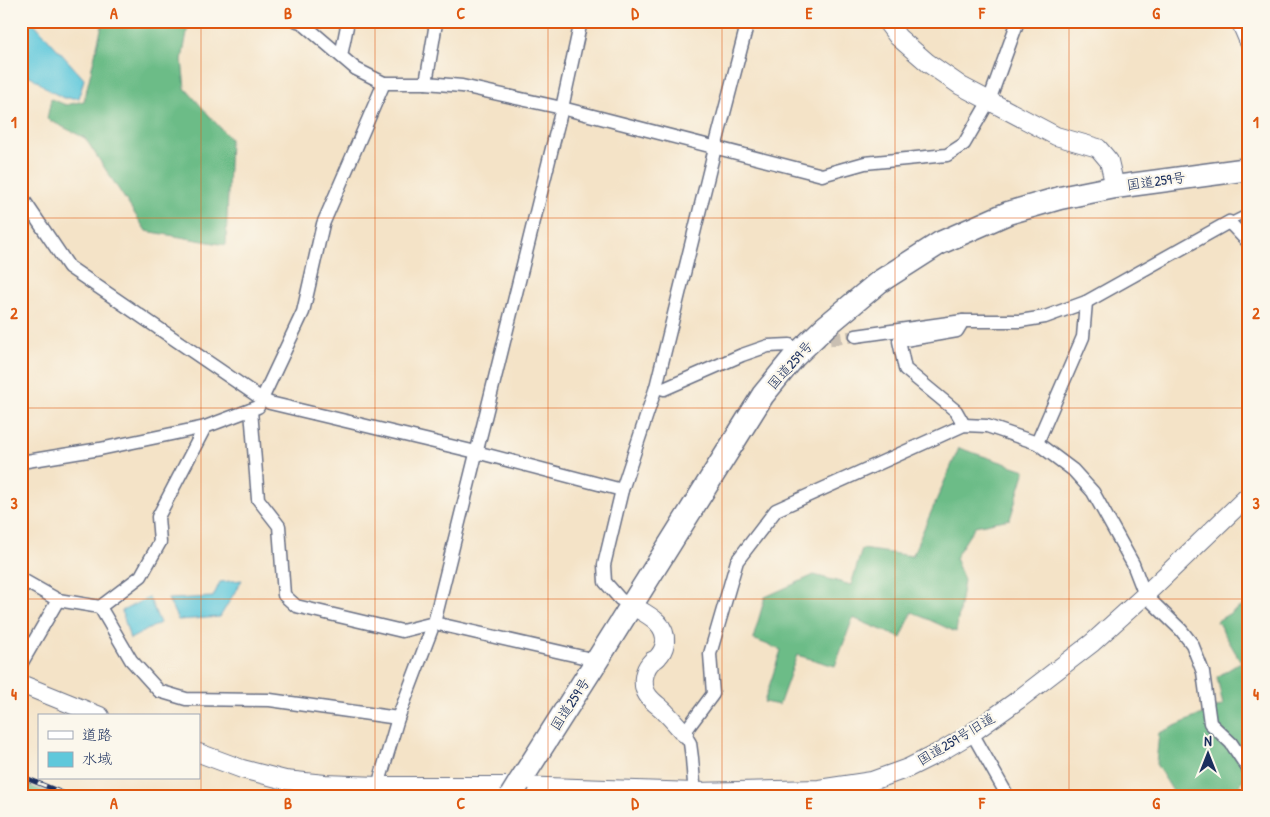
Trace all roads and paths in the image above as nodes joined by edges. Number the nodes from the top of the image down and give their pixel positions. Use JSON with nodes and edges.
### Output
{"nodes":[{"id":1,"x":298,"y":21,"type":"edge"},
{"id":2,"x":348,"y":21,"type":"edge"},
{"id":3,"x":581,"y":21,"type":"edge"},
{"id":4,"x":748,"y":21,"type":"edge"},
{"id":5,"x":886,"y":21,"type":"edge"},
{"id":6,"x":1018,"y":21,"type":"edge"},
{"id":7,"x":1240,"y":21,"type":"edge"},
{"id":8,"x":433,"y":22,"type":"edge"},
{"id":9,"x":1249,"y":42,"type":"edge"},
{"id":10,"x":341,"y":56,"type":"junction"},
{"id":11,"x":384,"y":83,"type":"junction"},
{"id":12,"x":426,"y":83,"type":"junction"},
{"id":13,"x":989,"y":101,"type":"junction"},
{"id":14,"x":562,"y":108,"type":"junction"},
{"id":15,"x":715,"y":148,"type":"junction"},
{"id":16,"x":1249,"y":169,"type":"edge"},
{"id":17,"x":1115,"y":186,"type":"junction"},
{"id":18,"x":21,"y":196,"type":"edge"},
{"id":19,"x":1249,"y":212,"type":"edge"},
{"id":20,"x":1230,"y":222,"type":"junction"},
{"id":21,"x":1249,"y":243,"type":"edge"},
{"id":22,"x":1086,"y":302,"type":"junction"},
{"id":23,"x":963,"y":321,"type":"junction"},
{"id":24,"x":856,"y":336,"type":"tunnel mouth"},
{"id":25,"x":790,"y":345,"type":"dead end"},
{"id":26,"x":656,"y":387,"type":"junction"},
{"id":27,"x":266,"y":401,"type":"junction"},
{"id":28,"x":251,"y":410,"type":"junction"},
{"id":29,"x":964,"y":424,"type":"junction"},
{"id":30,"x":205,"y":427,"type":"junction"},
{"id":31,"x":1037,"y":443,"type":"junction"},
{"id":32,"x":476,"y":452,"type":"junction"},
{"id":33,"x":21,"y":462,"type":"edge"},
{"id":34,"x":622,"y":490,"type":"junction"},
{"id":35,"x":1249,"y":495,"type":"edge"},
{"id":36,"x":21,"y":579,"type":"edge"},
{"id":37,"x":1145,"y":594,"type":"junction"},
{"id":38,"x":58,"y":600,"type":"junction"},
{"id":39,"x":631,"y":605,"type":"junction"},
{"id":40,"x":100,"y":607,"type":"junction"},
{"id":41,"x":434,"y":622,"type":"junction"},
{"id":42,"x":596,"y":662,"type":"junction"},
{"id":43,"x":21,"y":664,"type":"edge"},
{"id":44,"x":21,"y":684,"type":"edge"},
{"id":45,"x":95,"y":714,"type":"edge"},
{"id":46,"x":398,"y":718,"type":"junction"},
{"id":47,"x":684,"y":733,"type":"junction"},
{"id":48,"x":972,"y":733,"type":"junction"},
{"id":49,"x":200,"y":752,"type":"edge"},
{"id":50,"x":1249,"y":770,"type":"edge"},
{"id":51,"x":515,"y":789,"type":"edge"},
{"id":52,"x":377,"y":791,"type":"edge"},
{"id":53,"x":695,"y":794,"type":"edge"},
{"id":54,"x":1006,"y":796,"type":"edge"}],
"edges":[{"from":1,"to":10,"type":"street"},
{"from":2,"to":10,"type":"street"},
{"from":3,"to":14,"type":"street"},
{"from":4,"to":15,"type":"street"},
{"from":5,"to":13,"type":"street"},
{"from":6,"to":13,"type":"street"},
{"from":7,"to":9,"type":"street"},
{"from":8,"to":12,"type":"street"},
{"from":10,"to":11,"type":"street"},
{"from":11,"to":12,"type":"street"},
{"from":11,"to":27,"type":"street"},
{"from":12,"to":14,"type":"street"},
{"from":13,"to":15,"type":"street"},
{"from":13,"to":17,"type":"street"},
{"from":14,"to":15,"type":"street"},
{"from":14,"to":32,"type":"street"},
{"from":15,"to":26,"type":"street"},
{"from":16,"to":17,"type":"highway","name":"国道259号"},
{"from":17,"to":39,"type":"highway","name":"国道259号"},
{"from":18,"to":27,"type":"street"},
{"from":19,"to":20,"type":"lane"},
{"from":20,"to":21,"type":"street"},
{"from":20,"to":22,"type":"street"},
{"from":22,"to":23,"type":"street"},
{"from":22,"to":31,"type":"street"},
{"from":23,"to":24,"type":"street"},
{"from":23,"to":29,"type":"street"},
{"from":25,"to":26,"type":"street"},
{"from":26,"to":34,"type":"street"},
{"from":27,"to":28,"type":"street"},
{"from":27,"to":32,"type":"street"},
{"from":28,"to":30,"type":"street"},
{"from":28,"to":41,"type":"street"},
{"from":29,"to":31,"type":"street"},
{"from":29,"to":47,"type":"street"},
{"from":30,"to":33,"type":"street"},
{"from":30,"to":40,"type":"street"},
{"from":31,"to":37,"type":"street"},
{"from":32,"to":34,"type":"street"},
{"from":32,"to":41,"type":"street"},
{"from":34,"to":39,"type":"street"},
{"from":35,"to":37,"type":"street","name":"国道259号旧道"},
{"from":36,"to":38,"type":"street"},
{"from":37,"to":48,"type":"street","name":"国道259号旧道"},
{"from":37,"to":50,"type":"street"},
{"from":38,"to":40,"type":"street"},
{"from":38,"to":43,"type":"street"},
{"from":39,"to":42,"type":"highway","name":"国道259号"},
{"from":39,"to":47,"type":"street"},
{"from":40,"to":46,"type":"street"},
{"from":41,"to":42,"type":"street"},
{"from":41,"to":46,"type":"street"},
{"from":42,"to":51,"type":"highway","name":"国道259号"},
{"from":44,"to":45,"type":"street"},
{"from":46,"to":52,"type":"street"},
{"from":47,"to":53,"type":"street"},
{"from":48,"to":53,"type":"street","name":"国道259号旧道"},
{"from":48,"to":54,"type":"street"},
{"from":49,"to":52,"type":"street","name":"国道259号旧道"},
{"from":52,"to":53,"type":"street","name":"国道259号旧道"}]}
